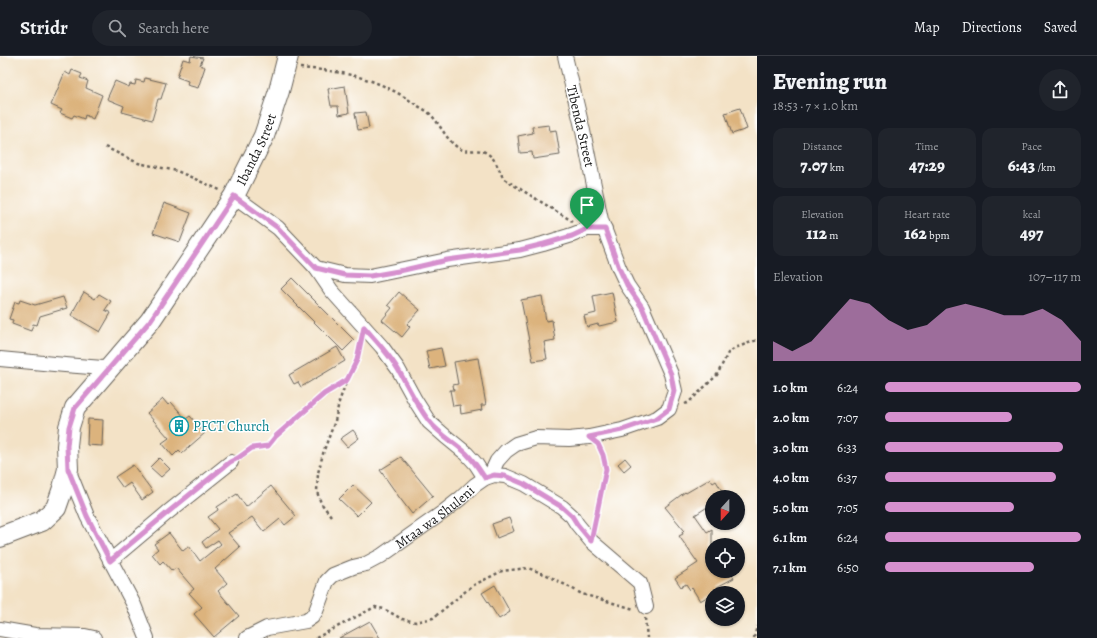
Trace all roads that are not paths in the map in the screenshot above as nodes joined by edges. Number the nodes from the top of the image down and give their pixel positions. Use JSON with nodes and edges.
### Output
{"nodes":[{"id":1,"x":565,"y":56,"type":"edge"},
{"id":2,"x":286,"y":61,"type":"edge"},
{"id":3,"x":234,"y":196,"type":"junction"},
{"id":4,"x":605,"y":229,"type":"junction"},
{"id":5,"x":316,"y":268,"type":"junction"},
{"id":6,"x":0,"y":359,"type":"edge"},
{"id":7,"x":108,"y":371,"type":"junction"},
{"id":8,"x":230,"y":462,"type":"road end"},
{"id":9,"x":68,"y":469,"type":"junction"},
{"id":10,"x":488,"y":477,"type":"junction"},
{"id":11,"x":0,"y":537,"type":"edge"},
{"id":12,"x":110,"y":561,"type":"junction"},
{"id":13,"x":646,"y":607,"type":"road end"},
{"id":14,"x":0,"y":630,"type":"edge"},
{"id":15,"x":94,"y":638,"type":"edge"},
{"id":16,"x":147,"y":638,"type":"edge"},
{"id":17,"x":247,"y":638,"type":"edge"}],
"edges":[{"from":1,"to":4,"type":"street","name":"Tibenda Street"},
{"from":2,"to":3,"type":"street","name":"Ibanda Street"},
{"from":3,"to":5,"type":"street"},
{"from":3,"to":7,"type":"street","name":"Ibanda Street"},
{"from":4,"to":5,"type":"street"},
{"from":4,"to":10,"type":"street","name":"Tibenda Street"},
{"from":5,"to":10,"type":"street"},
{"from":6,"to":7,"type":"street"},
{"from":7,"to":9,"type":"street","name":"Ibanda Street"},
{"from":8,"to":12,"type":"street"},
{"from":9,"to":11,"type":"street","name":"Ibanda Street"},
{"from":9,"to":12,"type":"street"},
{"from":10,"to":13,"type":"street"},
{"from":10,"to":17,"type":"street","name":"Mtaa wa Shuleni"},
{"from":12,"to":16,"type":"street"},
{"from":14,"to":15,"type":"street"}]}
